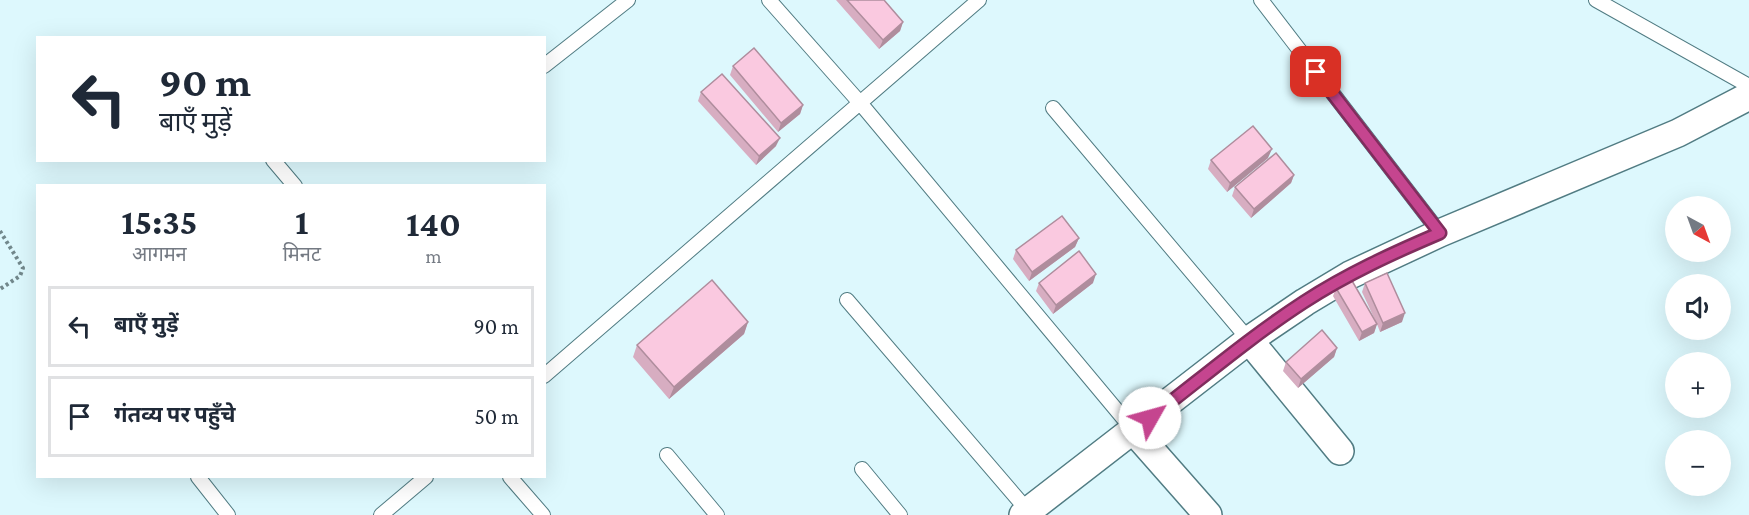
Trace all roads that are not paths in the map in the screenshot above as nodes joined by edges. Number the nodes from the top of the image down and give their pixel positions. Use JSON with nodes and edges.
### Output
{"nodes":[{"id":1,"x":628,"y":0,"type":"edge"},
{"id":2,"x":769,"y":0,"type":"edge"},
{"id":3,"x":1261,"y":0,"type":"edge"},
{"id":4,"x":1596,"y":0,"type":"edge"},
{"id":5,"x":970,"y":3,"type":"edge"},
{"id":6,"x":546,"y":64,"type":"edge"},
{"id":7,"x":1749,"y":86,"type":"edge"},
{"id":8,"x":1749,"y":96,"type":"edge"},
{"id":9,"x":861,"y":104,"type":"junction"},
{"id":10,"x":1053,"y":108,"type":"dead end"},
{"id":11,"x":275,"y":162,"type":"edge"},
{"id":12,"x":293,"y":184,"type":"edge"},
{"id":13,"x":1440,"y":233,"type":"junction"},
{"id":14,"x":847,"y":300,"type":"dead end"},
{"id":15,"x":1249,"y":340,"type":"junction"},
{"id":16,"x":546,"y":374,"type":"edge"},
{"id":17,"x":1134,"y":431,"type":"junction"},
{"id":18,"x":1340,"y":450,"type":"dead end"},
{"id":19,"x":667,"y":455,"type":"dead end"},
{"id":20,"x":862,"y":469,"type":"dead end"},
{"id":21,"x":199,"y":478,"type":"edge"},
{"id":22,"x":425,"y":478,"type":"edge"},
{"id":23,"x":511,"y":478,"type":"edge"},
{"id":24,"x":1025,"y":513,"type":"edge"},
{"id":25,"x":228,"y":515,"type":"edge"},
{"id":26,"x":381,"y":515,"type":"edge"},
{"id":27,"x":543,"y":515,"type":"edge"},
{"id":28,"x":717,"y":515,"type":"edge"},
{"id":29,"x":900,"y":515,"type":"edge"},
{"id":30,"x":1208,"y":515,"type":"edge"}],
"edges":[{"from":1,"to":6,"type":"lane"},
{"from":2,"to":9,"type":"lane"},
{"from":3,"to":13,"type":"lane"},
{"from":4,"to":7,"type":"lane"},
{"from":5,"to":9,"type":"lane"},
{"from":8,"to":13,"type":"street"},
{"from":9,"to":16,"type":"lane"},
{"from":9,"to":17,"type":"lane"},
{"from":10,"to":15,"type":"lane"},
{"from":11,"to":12,"type":"lane"},
{"from":13,"to":15,"type":"street"},
{"from":14,"to":24,"type":"lane"},
{"from":15,"to":17,"type":"street"},
{"from":15,"to":18,"type":"street"},
{"from":17,"to":24,"type":"street"},
{"from":17,"to":30,"type":"street"},
{"from":19,"to":28,"type":"lane"},
{"from":20,"to":29,"type":"lane"},
{"from":21,"to":25,"type":"lane"},
{"from":22,"to":26,"type":"lane"},
{"from":23,"to":27,"type":"lane"}]}
